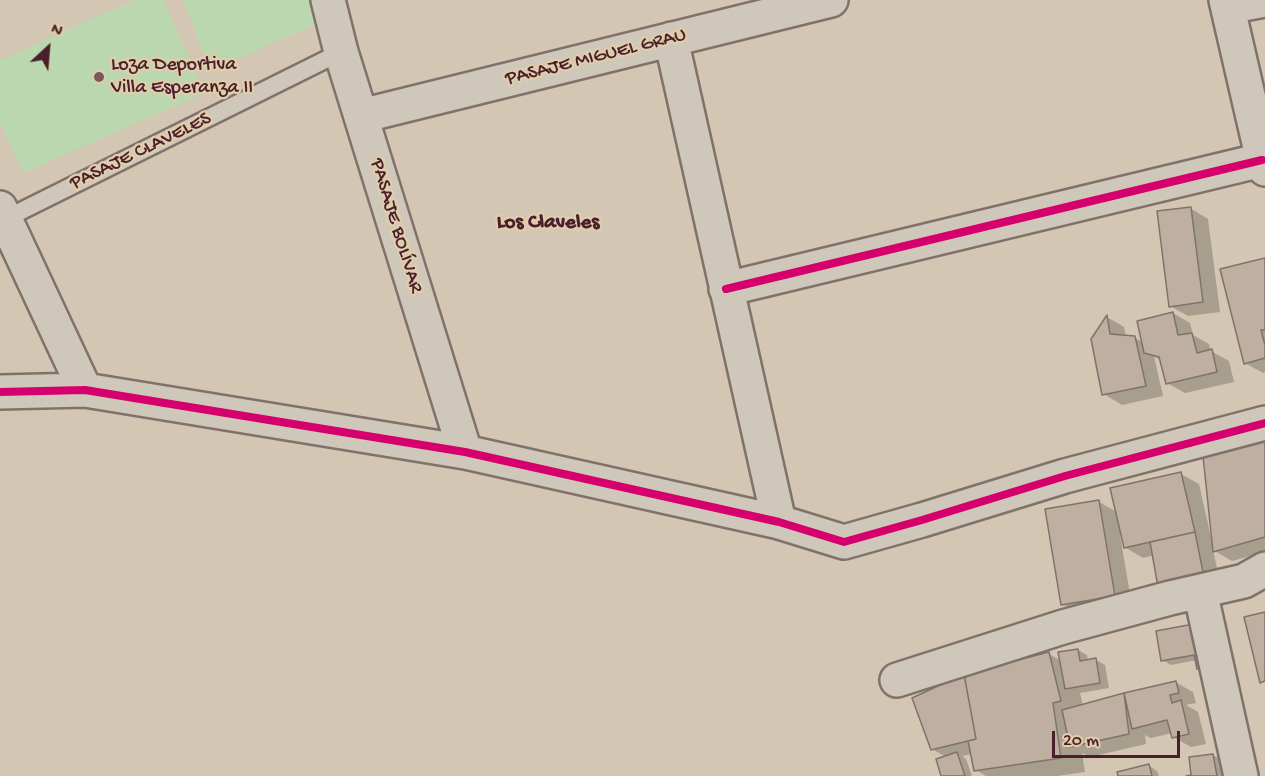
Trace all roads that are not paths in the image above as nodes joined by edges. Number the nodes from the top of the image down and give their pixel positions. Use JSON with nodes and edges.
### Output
{"nodes":[{"id":1,"x":328,"y":0,"type":"edge"},
{"id":2,"x":831,"y":0,"type":"edge"},
{"id":3,"x":1265,"y":0,"type":"edge"},
{"id":4,"x":1227,"y":3,"type":"edge"},
{"id":5,"x":671,"y":39,"type":"junction"},
{"id":6,"x":342,"y":52,"type":"junction"},
{"id":7,"x":361,"y":116,"type":"junction"},
{"id":8,"x":1264,"y":164,"type":"edge"},
{"id":9,"x":2,"y":214,"type":"edge"},
{"id":10,"x":726,"y":289,"type":"junction"},
{"id":11,"x":85,"y":390,"type":"junction"},
{"id":12,"x":0,"y":392,"type":"edge"},
{"id":13,"x":1265,"y":423,"type":"edge"},
{"id":14,"x":465,"y":452,"type":"junction"},
{"id":15,"x":778,"y":522,"type":"junction"},
{"id":16,"x":1265,"y":569,"type":"edge"},
{"id":17,"x":1200,"y":591,"type":"junction"},
{"id":18,"x":897,"y":680,"type":"dead end"},
{"id":19,"x":1241,"y":776,"type":"edge"}],
"edges":[{"from":1,"to":6,"type":"street","name":"PASAJE BOLÍVAR"},
{"from":2,"to":5,"type":"street","name":"PASAJE MIGUEL GRAU"},
{"from":3,"to":4,"type":"street"},
{"from":4,"to":8,"type":"street"},
{"from":5,"to":7,"type":"street","name":"PASAJE MIGUEL GRAU"},
{"from":5,"to":10,"type":"street"},
{"from":6,"to":7,"type":"street","name":"PASAJE BOLÍVAR"},
{"from":6,"to":9,"type":"lane","name":"PASAJE CLAVELES"},
{"from":7,"to":14,"type":"street","name":"PASAJE BOLÍVAR"},
{"from":8,"to":10,"type":"street"},
{"from":9,"to":11,"type":"street"},
{"from":10,"to":15,"type":"street"},
{"from":11,"to":12,"type":"street"},
{"from":11,"to":14,"type":"street"},
{"from":13,"to":15,"type":"street"},
{"from":14,"to":15,"type":"street"},
{"from":16,"to":17,"type":"street"},
{"from":17,"to":18,"type":"street"},
{"from":17,"to":19,"type":"street"}]}
